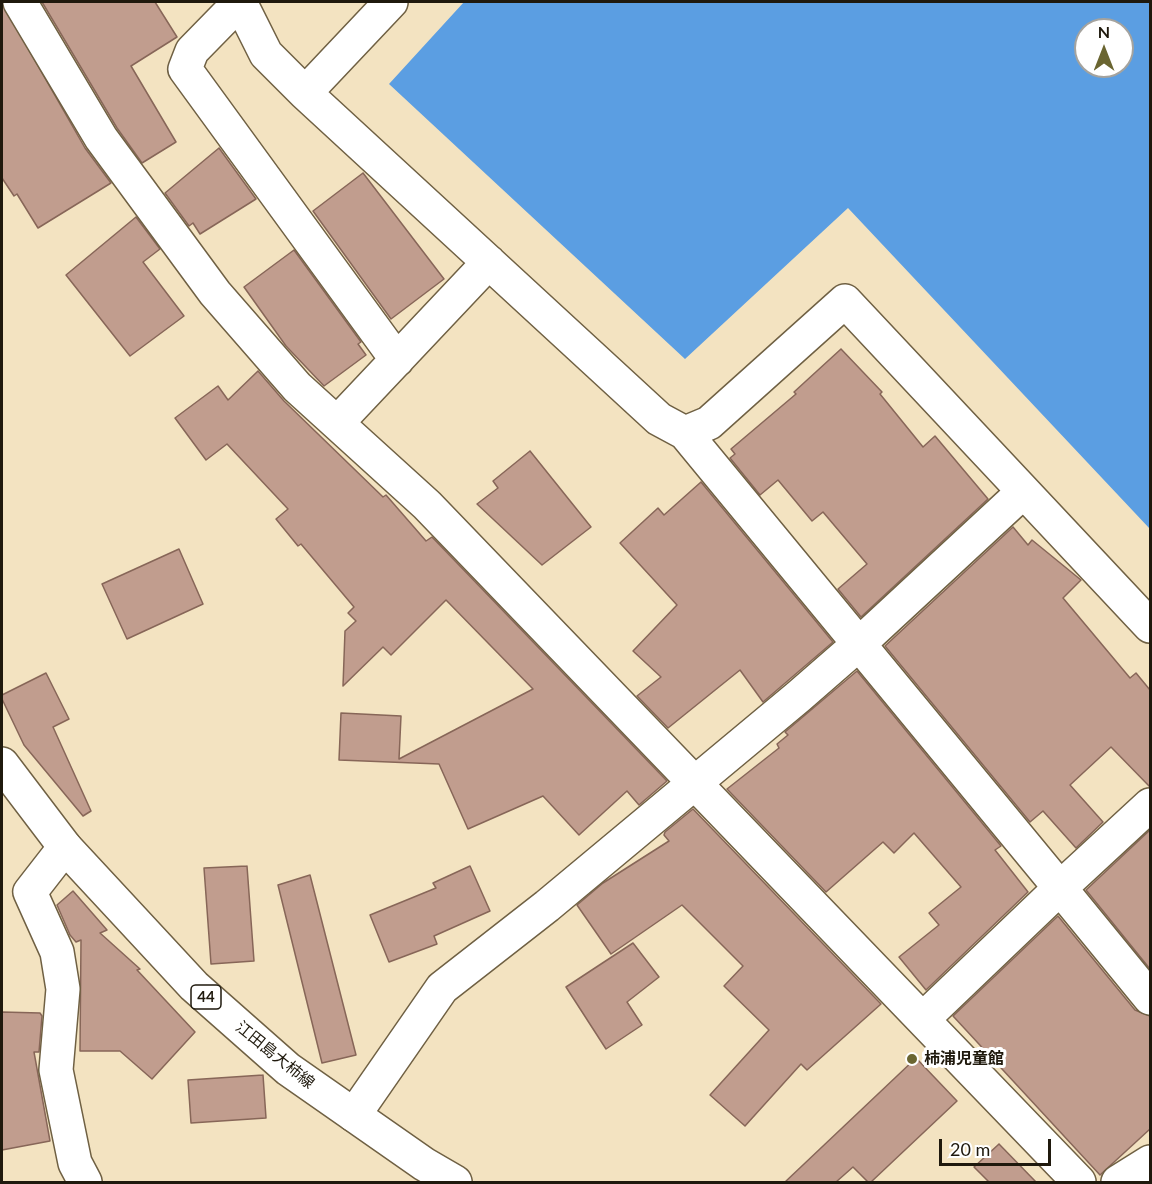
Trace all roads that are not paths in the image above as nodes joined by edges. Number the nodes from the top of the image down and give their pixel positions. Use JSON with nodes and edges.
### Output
{"nodes":[{"id":1,"x":20,"y":2,"type":"edge"},
{"id":2,"x":390,"y":2,"type":"edge"},
{"id":3,"x":305,"y":93,"type":"junction"},
{"id":4,"x":489,"y":262,"type":"junction"},
{"id":5,"x":397,"y":360,"type":"junction"},
{"id":6,"x":337,"y":423,"type":"junction"},
{"id":7,"x":685,"y":433,"type":"junction"},
{"id":8,"x":1023,"y":492,"type":"junction"},
{"id":9,"x":1150,"y":626,"type":"edge"},
{"id":10,"x":860,"y":643,"type":"junction"},
{"id":11,"x":2,"y":764,"type":"edge"},
{"id":12,"x":694,"y":784,"type":"junction"},
{"id":13,"x":1150,"y":805,"type":"edge"},
{"id":14,"x":65,"y":847,"type":"junction"},
{"id":15,"x":1060,"y":888,"type":"junction"},
{"id":16,"x":1150,"y":998,"type":"edge"},
{"id":17,"x":923,"y":1019,"type":"junction"},
{"id":18,"x":354,"y":1115,"type":"junction"},
{"id":19,"x":1150,"y":1162,"type":"edge"},
{"id":20,"x":85,"y":1182,"type":"edge"},
{"id":21,"x":455,"y":1182,"type":"edge"},
{"id":22,"x":1079,"y":1182,"type":"edge"},
{"id":23,"x":1118,"y":1182,"type":"edge"}],
"edges":[{"from":1,"to":6,"type":"street"},
{"from":2,"to":3,"type":"street"},
{"from":3,"to":4,"type":"street"},
{"from":3,"to":5,"type":"street"},
{"from":4,"to":5,"type":"street"},
{"from":4,"to":7,"type":"street"},
{"from":5,"to":6,"type":"street"},
{"from":6,"to":12,"type":"street"},
{"from":7,"to":8,"type":"street"},
{"from":7,"to":10,"type":"street"},
{"from":8,"to":9,"type":"street"},
{"from":8,"to":10,"type":"street"},
{"from":10,"to":12,"type":"street"},
{"from":10,"to":15,"type":"street"},
{"from":11,"to":14,"type":"street","name":"江田島大柿線","number":"44"},
{"from":12,"to":17,"type":"street"},
{"from":12,"to":18,"type":"street"},
{"from":13,"to":15,"type":"street"},
{"from":14,"to":18,"type":"street","name":"江田島大柿線","number":"44"},
{"from":14,"to":20,"type":"street"},
{"from":15,"to":16,"type":"street"},
{"from":15,"to":17,"type":"street"},
{"from":17,"to":22,"type":"street"},
{"from":18,"to":21,"type":"street","name":"江田島大柿線","number":"44"},
{"from":19,"to":23,"type":"street"}]}
